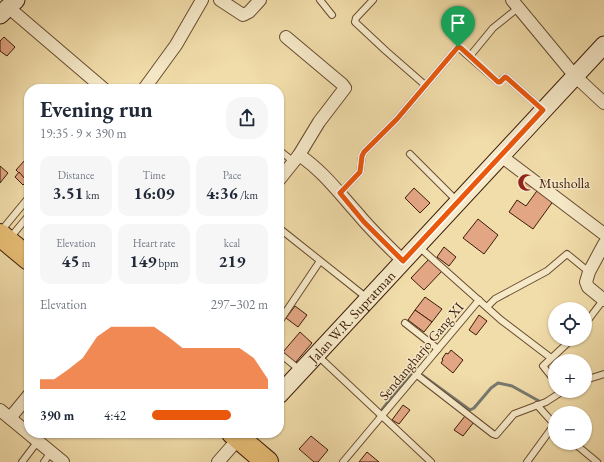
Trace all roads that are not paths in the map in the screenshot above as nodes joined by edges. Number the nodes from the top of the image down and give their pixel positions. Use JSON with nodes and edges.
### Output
{"nodes":[{"id":1,"x":202,"y":0,"type":"edge"},
{"id":2,"x":220,"y":0,"type":"edge"},
{"id":3,"x":260,"y":0,"type":"edge"},
{"id":4,"x":320,"y":0,"type":"edge"},
{"id":5,"x":373,"y":0,"type":"edge"},
{"id":6,"x":515,"y":4,"type":"edge"},
{"id":7,"x":6,"y":7,"type":"edge"},
{"id":8,"x":332,"y":15,"type":"dead end"},
{"id":9,"x":286,"y":36,"type":"dead end"},
{"id":10,"x":604,"y":45,"type":"edge"},
{"id":11,"x":470,"y":56,"type":"junction"},
{"id":12,"x":575,"y":76,"type":"junction"},
{"id":13,"x":98,"y":84,"type":"edge"},
{"id":14,"x":148,"y":84,"type":"edge"},
{"id":15,"x":425,"y":85,"type":"junction"},
{"id":16,"x":604,"y":102,"type":"edge"},
{"id":17,"x":543,"y":110,"type":"junction"},
{"id":18,"x":284,"y":152,"type":"edge"},
{"id":19,"x":410,"y":154,"type":"dead end"},
{"id":20,"x":501,"y":156,"type":"junction"},
{"id":21,"x":296,"y":158,"type":"junction"},
{"id":22,"x":284,"y":174,"type":"edge"},
{"id":23,"x":340,"y":193,"type":"junction"},
{"id":24,"x":458,"y":202,"type":"junction"},
{"id":25,"x":24,"y":204,"type":"edge"},
{"id":26,"x":24,"y":219,"type":"edge"},
{"id":27,"x":284,"y":232,"type":"edge"},
{"id":28,"x":604,"y":234,"type":"edge"},
{"id":29,"x":2,"y":236,"type":"edge"},
{"id":30,"x":604,"y":244,"type":"edge"},
{"id":31,"x":418,"y":246,"type":"junction"},
{"id":32,"x":24,"y":255,"type":"edge"},
{"id":33,"x":320,"y":261,"type":"junction"},
{"id":34,"x":403,"y":261,"type":"junction"},
{"id":35,"x":589,"y":272,"type":"junction"},
{"id":36,"x":368,"y":299,"type":"junction"},
{"id":37,"x":479,"y":300,"type":"junction"},
{"id":38,"x":604,"y":300,"type":"edge"},
{"id":39,"x":487,"y":307,"type":"junction"},
{"id":40,"x":284,"y":315,"type":"edge"},
{"id":41,"x":592,"y":315,"type":"edge"},
{"id":42,"x":405,"y":323,"type":"dead end"},
{"id":43,"x":564,"y":346,"type":"edge"},
{"id":44,"x":438,"y":349,"type":"junction"},
{"id":45,"x":317,"y":354,"type":"junction"},
{"id":46,"x":555,"y":354,"type":"edge"},
{"id":47,"x":548,"y":356,"type":"edge"},
{"id":48,"x":284,"y":357,"type":"edge"},
{"id":49,"x":548,"y":361,"type":"edge"},
{"id":50,"x":302,"y":371,"type":"junction"},
{"id":51,"x":548,"y":373,"type":"edge"},
{"id":52,"x":604,"y":374,"type":"edge"},
{"id":53,"x":417,"y":375,"type":"junction"},
{"id":54,"x":592,"y":378,"type":"edge"},
{"id":55,"x":284,"y":390,"type":"edge"},
{"id":56,"x":24,"y":398,"type":"edge"},
{"id":57,"x":552,"y":398,"type":"edge"},
{"id":58,"x":537,"y":405,"type":"junction"},
{"id":59,"x":3,"y":413,"type":"edge"},
{"id":60,"x":380,"y":414,"type":"junction"},
{"id":61,"x":548,"y":417,"type":"edge"},
{"id":62,"x":24,"y":430,"type":"edge"},
{"id":63,"x":548,"y":434,"type":"edge"},
{"id":64,"x":34,"y":438,"type":"edge"},
{"id":65,"x":237,"y":438,"type":"edge"},
{"id":66,"x":242,"y":438,"type":"edge"},
{"id":67,"x":38,"y":441,"type":"junction"},
{"id":68,"x":582,"y":450,"type":"edge"},
{"id":69,"x":51,"y":452,"type":"junction"},
{"id":70,"x":22,"y":462,"type":"edge"},
{"id":71,"x":44,"y":462,"type":"edge"},
{"id":72,"x":63,"y":462,"type":"edge"},
{"id":73,"x":218,"y":462,"type":"edge"},
{"id":74,"x":267,"y":462,"type":"edge"},
{"id":75,"x":343,"y":462,"type":"edge"},
{"id":76,"x":431,"y":462,"type":"edge"},
{"id":77,"x":527,"y":462,"type":"edge"},
{"id":78,"x":596,"y":462,"type":"edge"}],
"edges":[{"from":1,"to":14,"type":"street"},
{"from":2,"to":3,"type":"street"},
{"from":4,"to":8,"type":"lane"},
{"from":5,"to":15,"type":"lane"},
{"from":6,"to":11,"type":"lane"},
{"from":6,"to":12,"type":"street"},
{"from":7,"to":13,"type":"street"},
{"from":9,"to":21,"type":"street"},
{"from":10,"to":12,"type":"street","name":"Jalan W.R. Supratman"},
{"from":11,"to":15,"type":"lane"},
{"from":11,"to":17,"type":"lane"},
{"from":12,"to":16,"type":"street"},
{"from":12,"to":17,"type":"street","name":"Jalan W.R. Supratman"},
{"from":15,"to":23,"type":"lane"},
{"from":17,"to":20,"type":"street","name":"Jalan W.R. Supratman"},
{"from":18,"to":21,"type":"lane"},
{"from":19,"to":24,"type":"lane"},
{"from":20,"to":24,"type":"street","name":"Jalan W.R. Supratman"},
{"from":20,"to":28,"type":"street"},
{"from":21,"to":22,"type":"street"},
{"from":21,"to":23,"type":"street"},
{"from":23,"to":34,"type":"street"},
{"from":24,"to":31,"type":"street","name":"Jalan W.R. Supratman"},
{"from":25,"to":29,"type":"lane"},
{"from":26,"to":29,"type":"lane"},
{"from":27,"to":33,"type":"lane"},
{"from":29,"to":32,"type":"highway"},
{"from":30,"to":35,"type":"street"},
{"from":31,"to":34,"type":"street","name":"Jalan W.R. Supratman"},
{"from":31,"to":37,"type":"lane","name":"Sendangharjo Gang XI"},
{"from":33,"to":36,"type":"lane"},
{"from":33,"to":40,"type":"lane"},
{"from":34,"to":36,"type":"street","name":"Jalan W.R. Supratman"},
{"from":35,"to":38,"type":"street"},
{"from":35,"to":39,"type":"lane"},
{"from":36,"to":45,"type":"street","name":"Jalan W.R. Supratman"},
{"from":37,"to":39,"type":"lane","name":"Sendangharjo Gang XI"},
{"from":37,"to":44,"type":"lane","name":"Sendangharjo Gang XI"},
{"from":38,"to":41,"type":"lane"},
{"from":39,"to":47,"type":"lane","name":"Sendangharjo Gang XI"},
{"from":42,"to":44,"type":"lane"},
{"from":43,"to":46,"type":"lane"},
{"from":44,"to":53,"type":"lane","name":"Sendangharjo Gang XI"},
{"from":45,"to":50,"type":"street","name":"Jalan W.R. Supratman"},
{"from":45,"to":60,"type":"lane"},
{"from":48,"to":50,"type":"lane"},
{"from":49,"to":51,"type":"lane"},
{"from":50,"to":55,"type":"street","name":"Jalan W.R. Supratman"},
{"from":52,"to":54,"type":"lane"},
{"from":53,"to":58,"type":"lane"},
{"from":53,"to":60,"type":"lane","name":"Sendangharjo Gang XI"},
{"from":56,"to":59,"type":"street"},
{"from":57,"to":58,"type":"lane"},
{"from":58,"to":61,"type":"lane"},
{"from":59,"to":62,"type":"street"},
{"from":60,"to":75,"type":"lane","name":"Sendangharjo Gang XI"},
{"from":60,"to":76,"type":"lane"},
{"from":63,"to":77,"type":"lane"},
{"from":64,"to":67,"type":"street"},
{"from":65,"to":73,"type":"street"},
{"from":66,"to":74,"type":"highway"},
{"from":67,"to":69,"type":"street"},
{"from":67,"to":70,"type":"lane"},
{"from":68,"to":78,"type":"lane"},
{"from":69,"to":71,"type":"lane"},
{"from":69,"to":72,"type":"street"}]}
